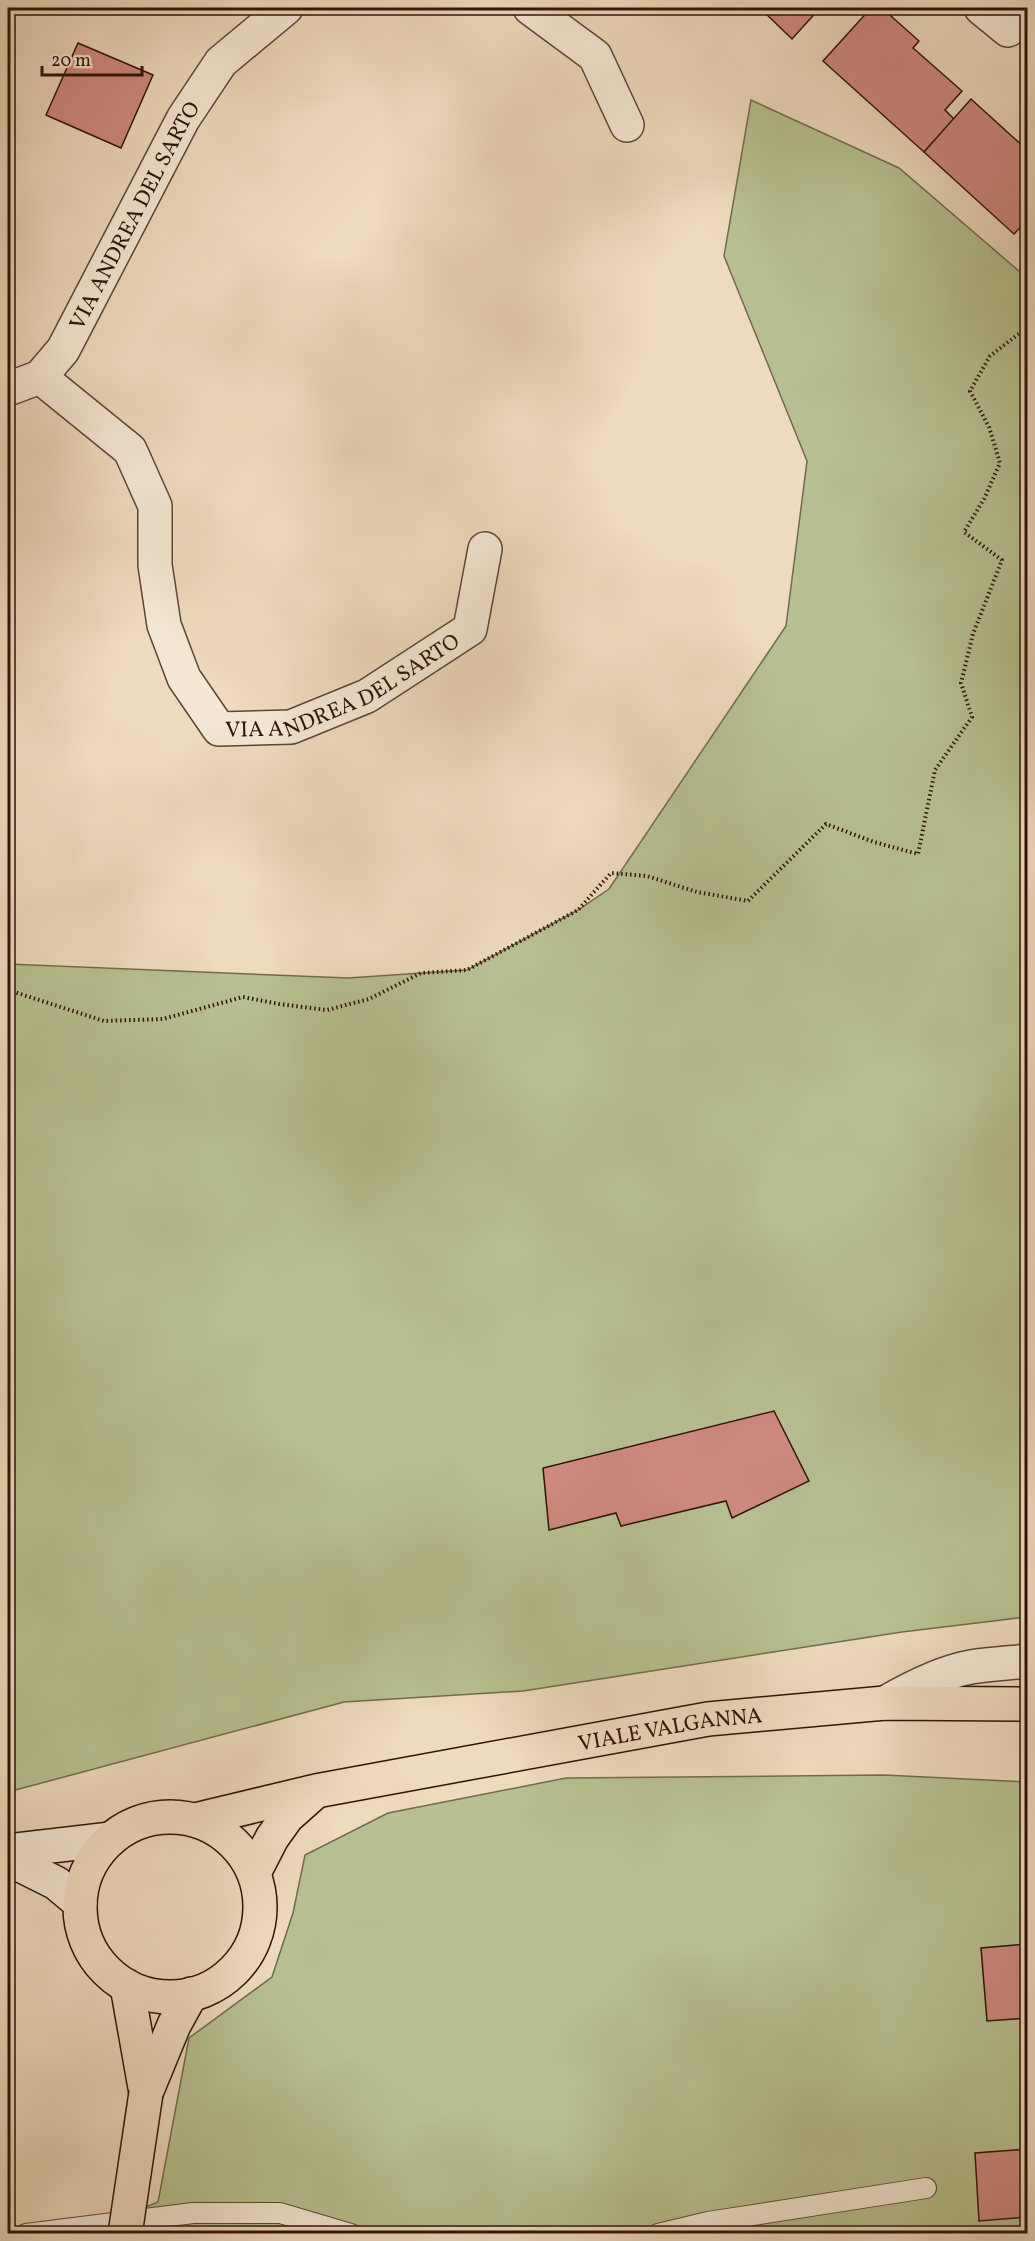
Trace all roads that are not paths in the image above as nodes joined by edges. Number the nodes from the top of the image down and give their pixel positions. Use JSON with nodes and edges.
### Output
{"nodes":[{"id":1,"x":286,"y":8,"type":"edge"},
{"id":2,"x":530,"y":8,"type":"edge"},
{"id":3,"x":981,"y":8,"type":"edge"},
{"id":4,"x":1026,"y":8,"type":"edge"},
{"id":5,"x":627,"y":125,"type":"dead end"},
{"id":6,"x":40,"y":377,"type":"junction"},
{"id":7,"x":8,"y":389,"type":"edge"},
{"id":8,"x":485,"y":549,"type":"dead end"},
{"id":9,"x":1028,"y":1661,"type":"edge"},
{"id":10,"x":885,"y":1703,"type":"junction"},
{"id":11,"x":1028,"y":1704,"type":"edge"},
{"id":12,"x":316,"y":1791,"type":"junction"},
{"id":13,"x":195,"y":1820,"type":"junction"},
{"id":14,"x":111,"y":1839,"type":"junction"},
{"id":15,"x":8,"y":1851,"type":"edge"},
{"id":16,"x":8,"y":1859,"type":"edge"},
{"id":17,"x":254,"y":1873,"type":"junction"},
{"id":18,"x":80,"y":1903,"type":"junction"},
{"id":19,"x":127,"y":1986,"type":"junction"},
{"id":20,"x":191,"y":1994,"type":"junction"},
{"id":21,"x":146,"y":2092,"type":"junction"},
{"id":22,"x":926,"y":2188,"type":"dead end"},
{"id":23,"x":26,"y":2234,"type":"edge"},
{"id":24,"x":125,"y":2234,"type":"edge"},
{"id":25,"x":351,"y":2234,"type":"edge"},
{"id":26,"x":658,"y":2234,"type":"edge"}],
"edges":[{"from":1,"to":6,"type":"street","name":"VIA ANDREA DEL SARTO"},
{"from":2,"to":5,"type":"street"},
{"from":3,"to":4,"type":"street"},
{"from":6,"to":7,"type":"street","name":"VIA ANDREA DEL SARTO"},
{"from":6,"to":8,"type":"street","name":"VIA ANDREA DEL SARTO"},
{"from":9,"to":10,"type":"street"},
{"from":10,"to":11,"type":"main road","name":"VIALE VALGANNA"},
{"from":10,"to":12,"type":"main road","name":"VIALE VALGANNA"},
{"from":12,"to":13,"type":"main road","name":"VIALE VALGANNA"},
{"from":12,"to":17,"type":"main road"},
{"from":13,"to":14,"type":"main road"},
{"from":13,"to":17,"type":"main road"},
{"from":14,"to":15,"type":"street"},
{"from":14,"to":18,"type":"main road"},
{"from":16,"to":18,"type":"street"},
{"from":17,"to":20,"type":"main road"},
{"from":18,"to":19,"type":"main road"},
{"from":19,"to":20,"type":"main road"},
{"from":19,"to":21,"type":"main road"},
{"from":20,"to":21,"type":"main road"},
{"from":21,"to":24,"type":"main road","bridge":true},
{"from":22,"to":26,"type":"lane"},
{"from":23,"to":25,"type":"lane"}]}
